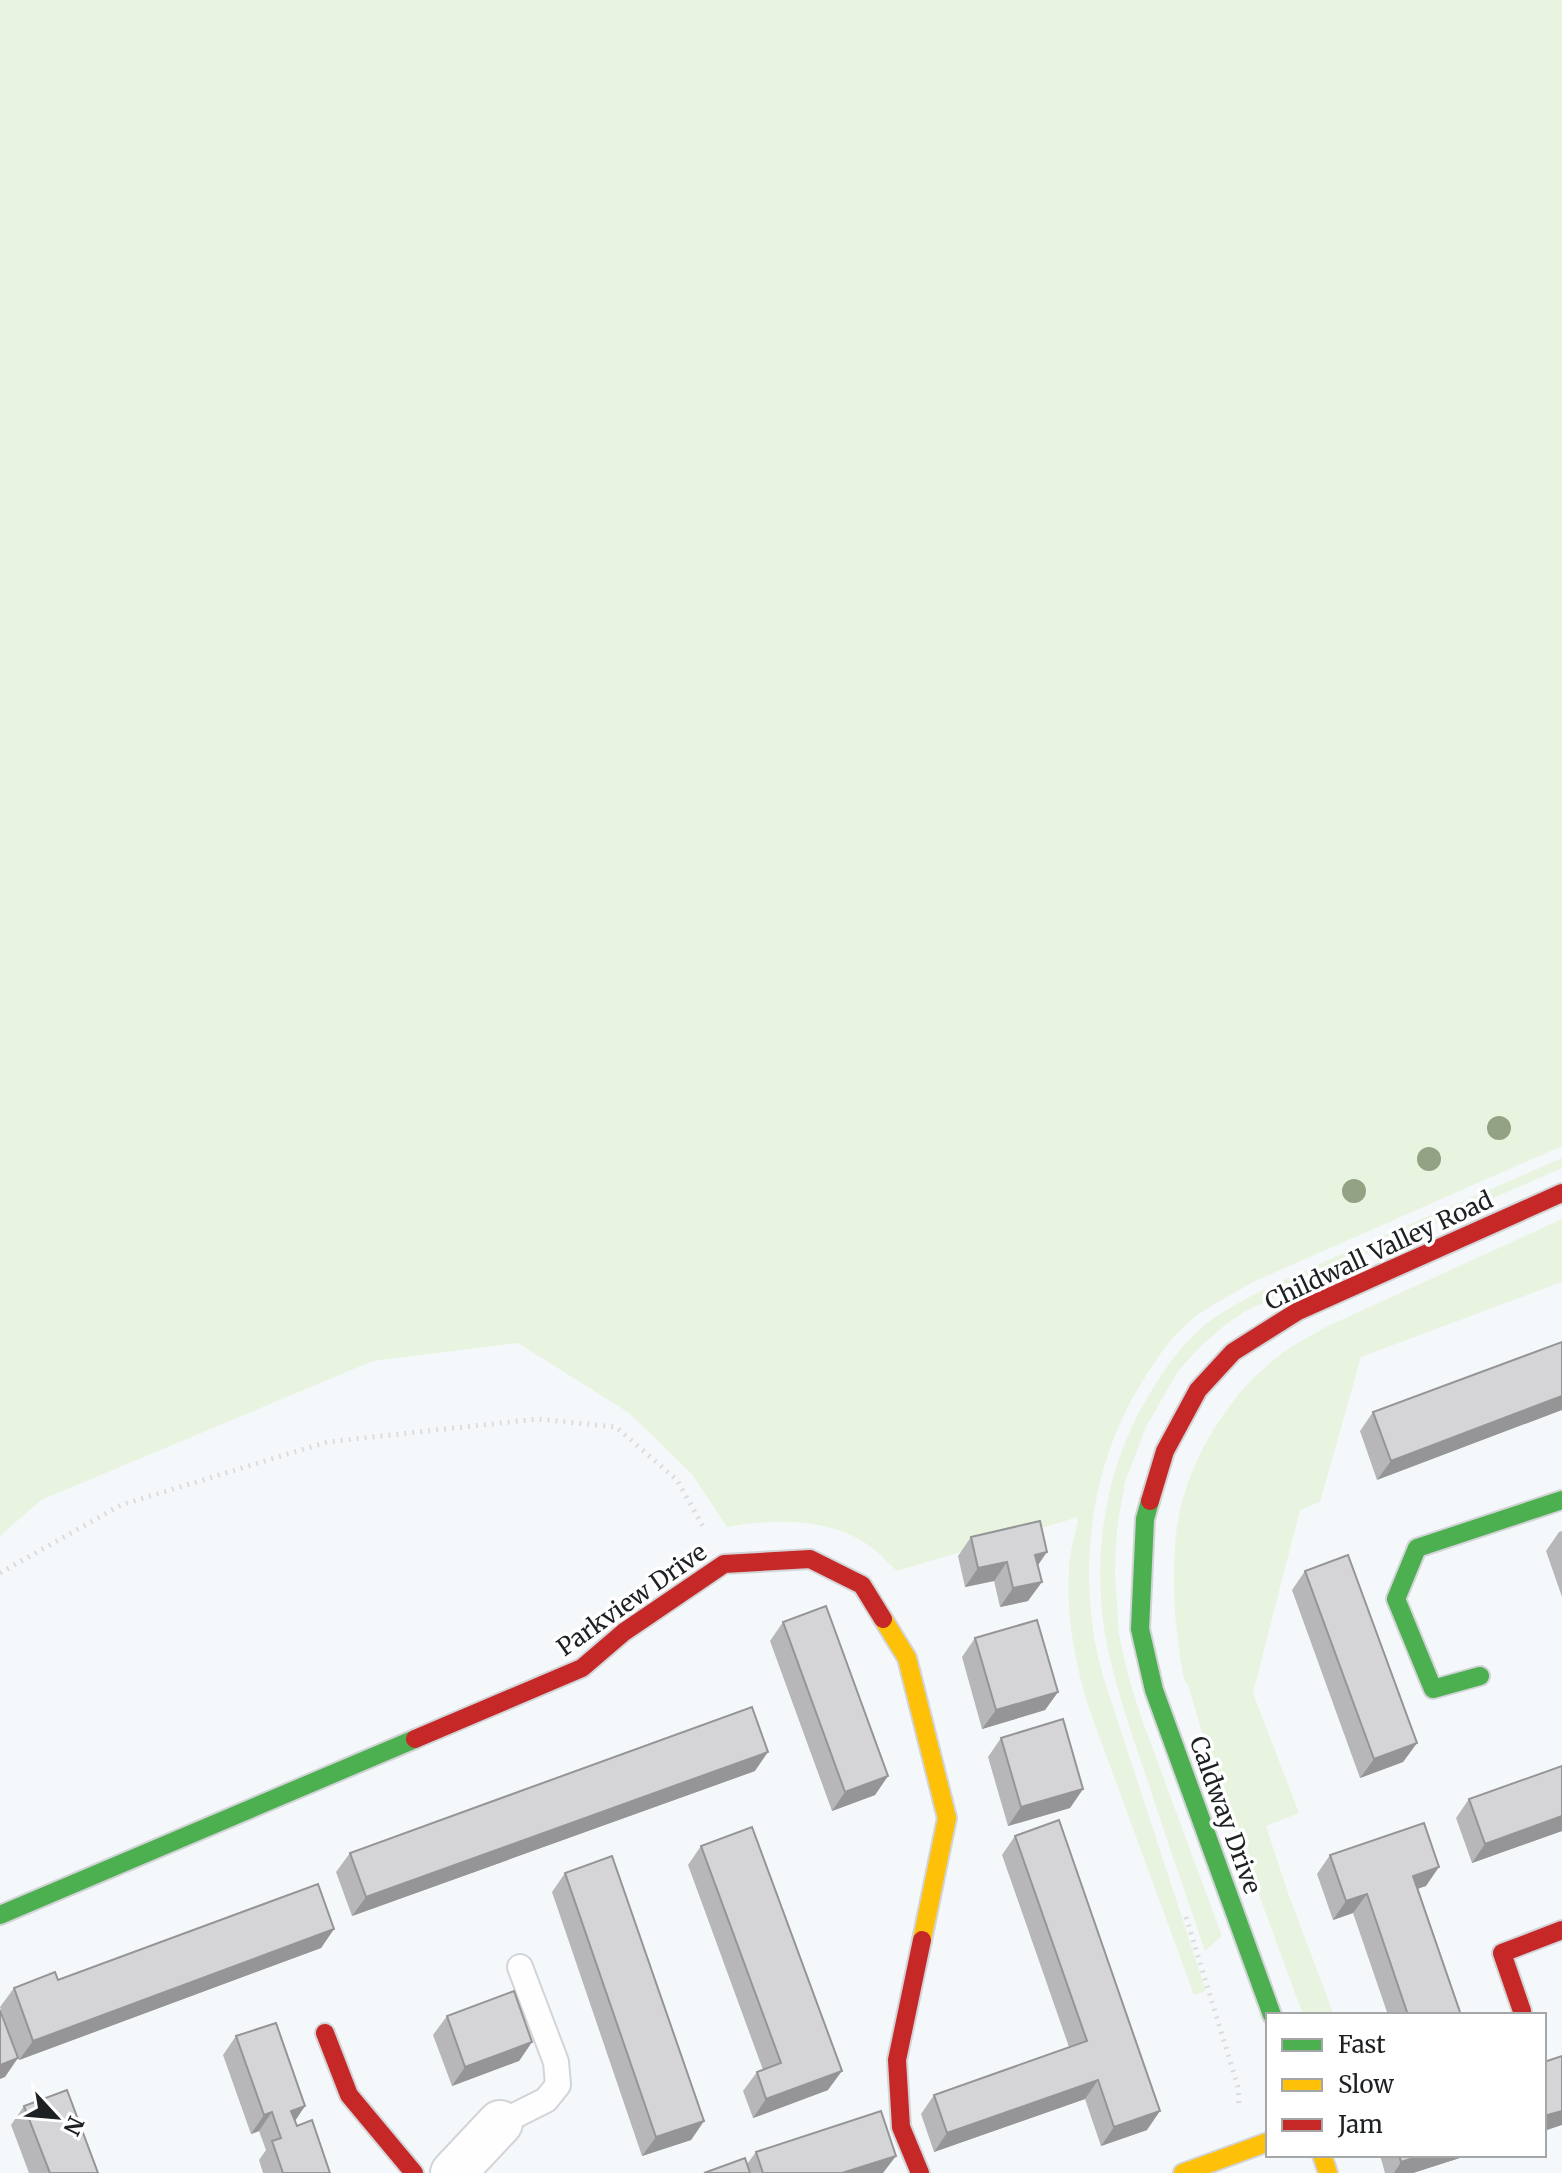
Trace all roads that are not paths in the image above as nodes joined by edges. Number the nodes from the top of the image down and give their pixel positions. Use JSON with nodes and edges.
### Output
{"nodes":[{"id":1,"x":1562,"y":1193,"type":"edge"},
{"id":2,"x":1562,"y":1500,"type":"edge"},
{"id":3,"x":1140,"y":1629,"type":"joint"},
{"id":4,"x":1480,"y":1676,"type":"dead end"},
{"id":5,"x":0,"y":1915,"type":"edge"},
{"id":6,"x":1562,"y":1930,"type":"edge"},
{"id":7,"x":520,"y":1967,"type":"dead end"},
{"id":8,"x":1522,"y":2011,"type":"dead end"},
{"id":9,"x":1271,"y":2013,"type":"edge"},
{"id":10,"x":325,"y":2033,"type":"dead end"},
{"id":11,"x":500,"y":2123,"type":"joint"},
{"id":12,"x":1266,"y":2143,"type":"edge"},
{"id":13,"x":414,"y":2173,"type":"edge"},
{"id":14,"x":453,"y":2173,"type":"edge"},
{"id":15,"x":920,"y":2173,"type":"edge"},
{"id":16,"x":1183,"y":2173,"type":"edge"}],
"edges":[{"from":1,"to":3,"type":"street","name":"Childwall Valley Road"},
{"from":2,"to":4,"type":"street"},
{"from":3,"to":9,"type":"street","name":"Caldway Drive"},
{"from":5,"to":15,"type":"street","name":"Parkview Drive"},
{"from":6,"to":8,"type":"street"},
{"from":7,"to":11,"type":"lane"},
{"from":10,"to":13,"type":"street"},
{"from":11,"to":14,"type":"street"},
{"from":12,"to":16,"type":"street"}]}
